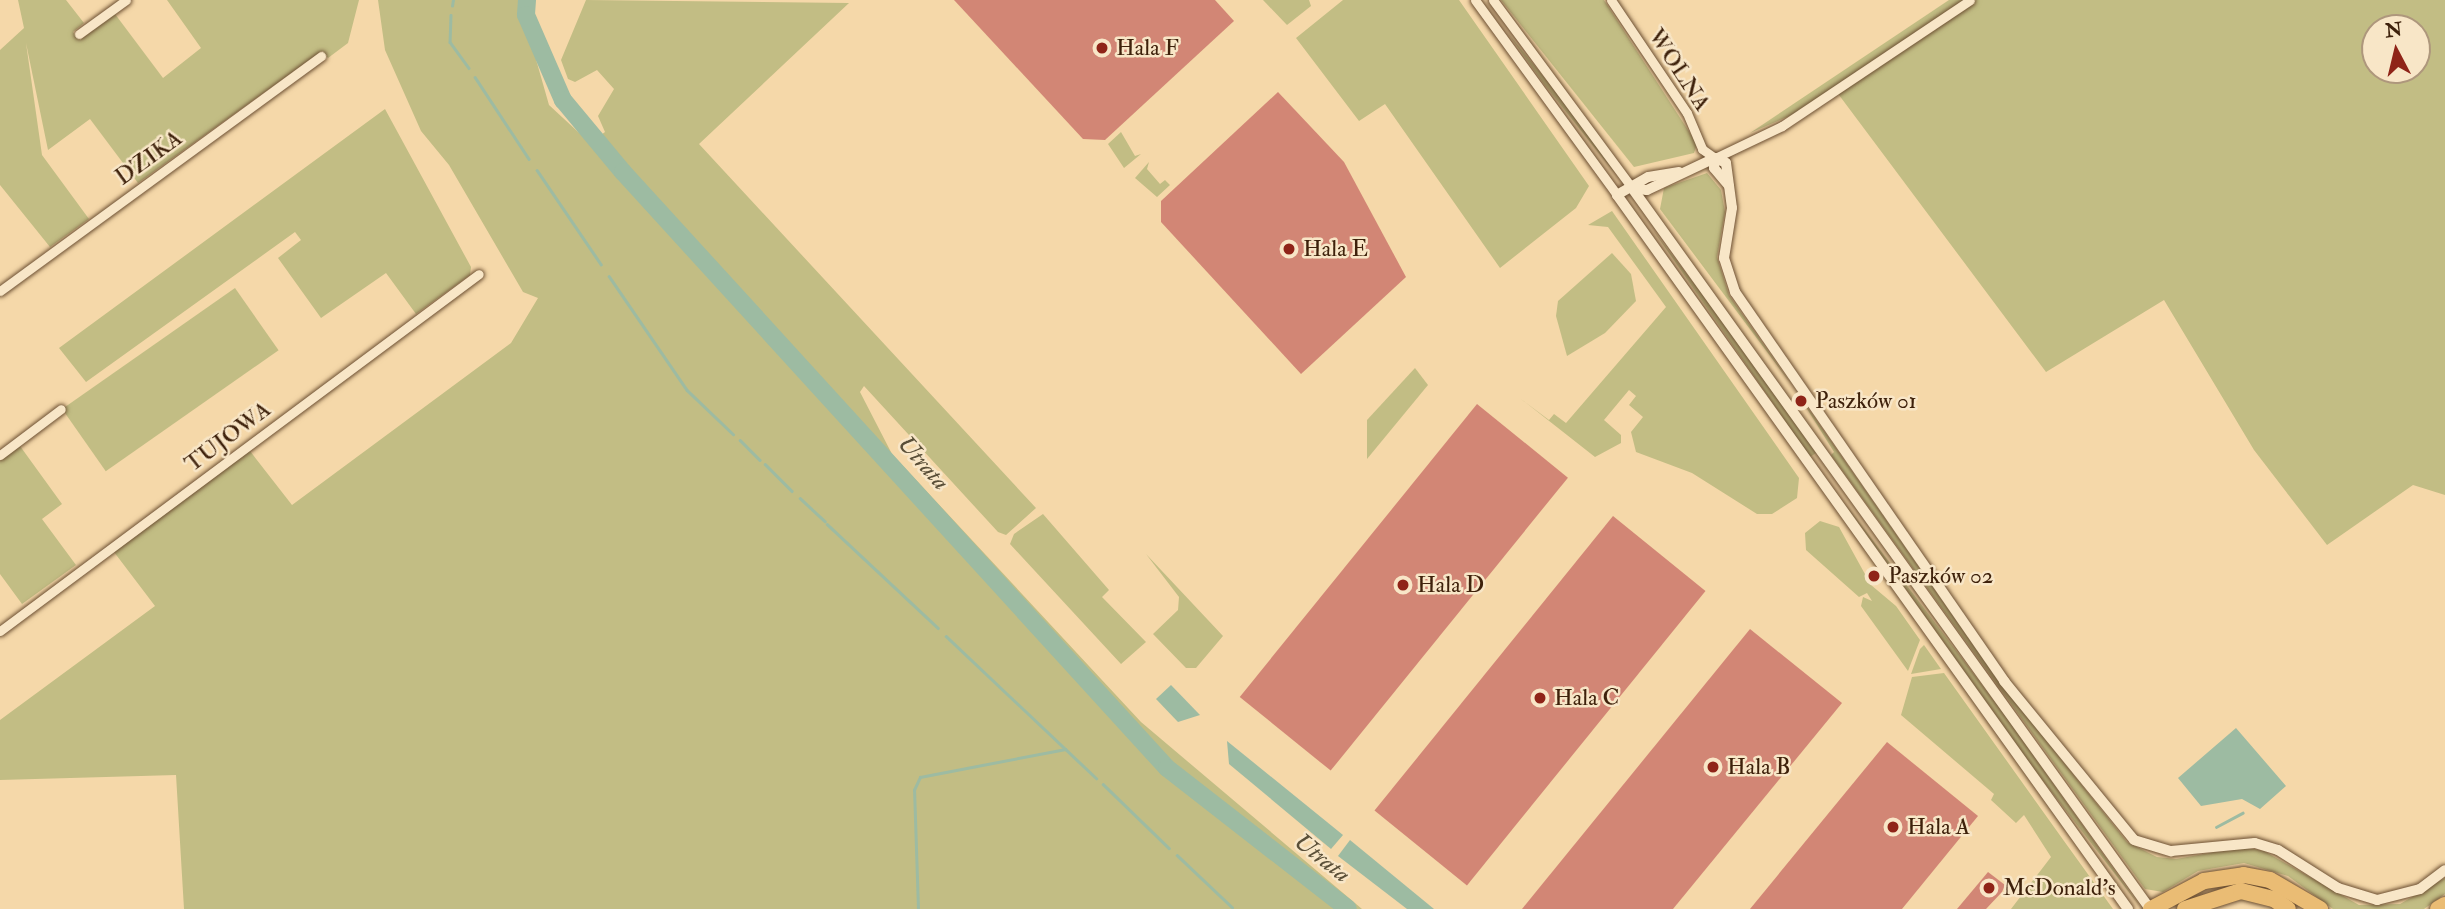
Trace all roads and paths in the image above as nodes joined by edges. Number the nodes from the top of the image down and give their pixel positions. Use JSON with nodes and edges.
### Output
{"nodes":[{"id":1,"x":126,"y":0,"type":"edge"},
{"id":2,"x":1475,"y":0,"type":"edge"},
{"id":3,"x":1493,"y":0,"type":"edge"},
{"id":4,"x":1611,"y":0,"type":"edge"},
{"id":5,"x":1970,"y":0,"type":"edge"},
{"id":6,"x":79,"y":34,"type":"dead end"},
{"id":7,"x":321,"y":56,"type":"dead end"},
{"id":8,"x":1715,"y":158,"type":"junction"},
{"id":9,"x":1632,"y":188,"type":"junction"},
{"id":10,"x":1617,"y":195,"type":"junction"},
{"id":11,"x":479,"y":274,"type":"dead end"},
{"id":12,"x":0,"y":291,"type":"edge"},
{"id":13,"x":61,"y":409,"type":"dead end"},
{"id":14,"x":0,"y":454,"type":"edge"},
{"id":15,"x":0,"y":631,"type":"edge"},
{"id":16,"x":2445,"y":870,"type":"edge"},
{"id":17,"x":2445,"y":905,"type":"edge"},
{"id":18,"x":2128,"y":909,"type":"edge"},
{"id":19,"x":2150,"y":909,"type":"edge"},
{"id":20,"x":2185,"y":909,"type":"edge"},
{"id":21,"x":2288,"y":909,"type":"edge"},
{"id":22,"x":2320,"y":909,"type":"edge"},
{"id":23,"x":2438,"y":909,"type":"edge"}],
"edges":[{"from":1,"to":6,"type":"street"},
{"from":2,"to":10,"type":"street"},
{"from":3,"to":9,"type":"street"},
{"from":4,"to":8,"type":"street","name":"WOLNA"},
{"from":5,"to":8,"type":"street"},
{"from":7,"to":12,"type":"street","name":"DZIKA"},
{"from":8,"to":9,"type":"street"},
{"from":8,"to":16,"type":"street"},
{"from":9,"to":10,"type":"street"},
{"from":9,"to":19,"type":"street"},
{"from":10,"to":18,"type":"street"},
{"from":11,"to":15,"type":"street","name":"TUJOWA"},
{"from":13,"to":14,"type":"street"},
{"from":17,"to":23,"type":"highway"},
{"from":19,"to":22,"type":"highway"},
{"from":20,"to":21,"type":"highway"}]}
